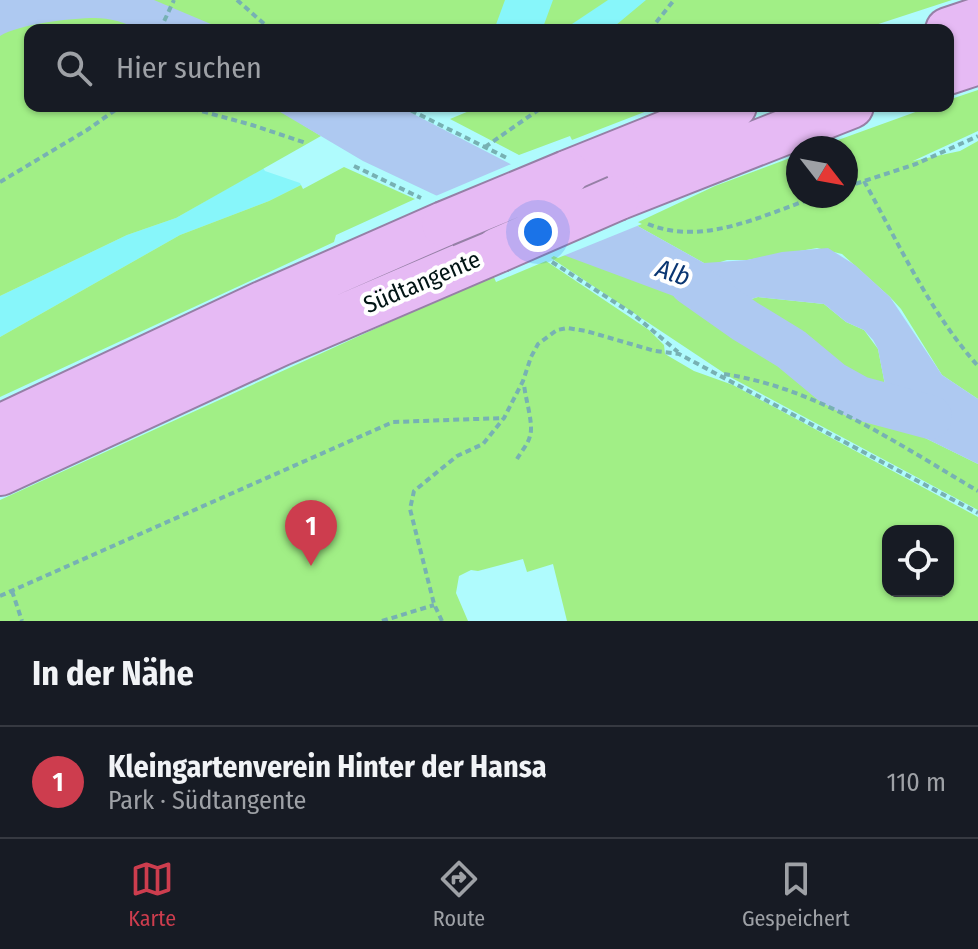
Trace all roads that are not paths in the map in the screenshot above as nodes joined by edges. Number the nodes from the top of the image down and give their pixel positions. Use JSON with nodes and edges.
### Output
{"nodes":[{"id":1,"x":978,"y":20,"type":"edge"},
{"id":2,"x":954,"y":28,"type":"edge"},
{"id":3,"x":978,"y":62,"type":"edge"},
{"id":4,"x":954,"y":70,"type":"edge"},
{"id":5,"x":719,"y":112,"type":"edge"},
{"id":6,"x":838,"y":112,"type":"edge"},
{"id":7,"x":0,"y":427,"type":"edge"},
{"id":8,"x":0,"y":473,"type":"edge"}],
"edges":[{"from":1,"to":2,"type":"highway"},
{"from":3,"to":4,"type":"highway"},
{"from":5,"to":7,"type":"highway","name":"Südtangente","bridge":true},
{"from":6,"to":8,"type":"highway","name":"Südtangente","bridge":true}]}
